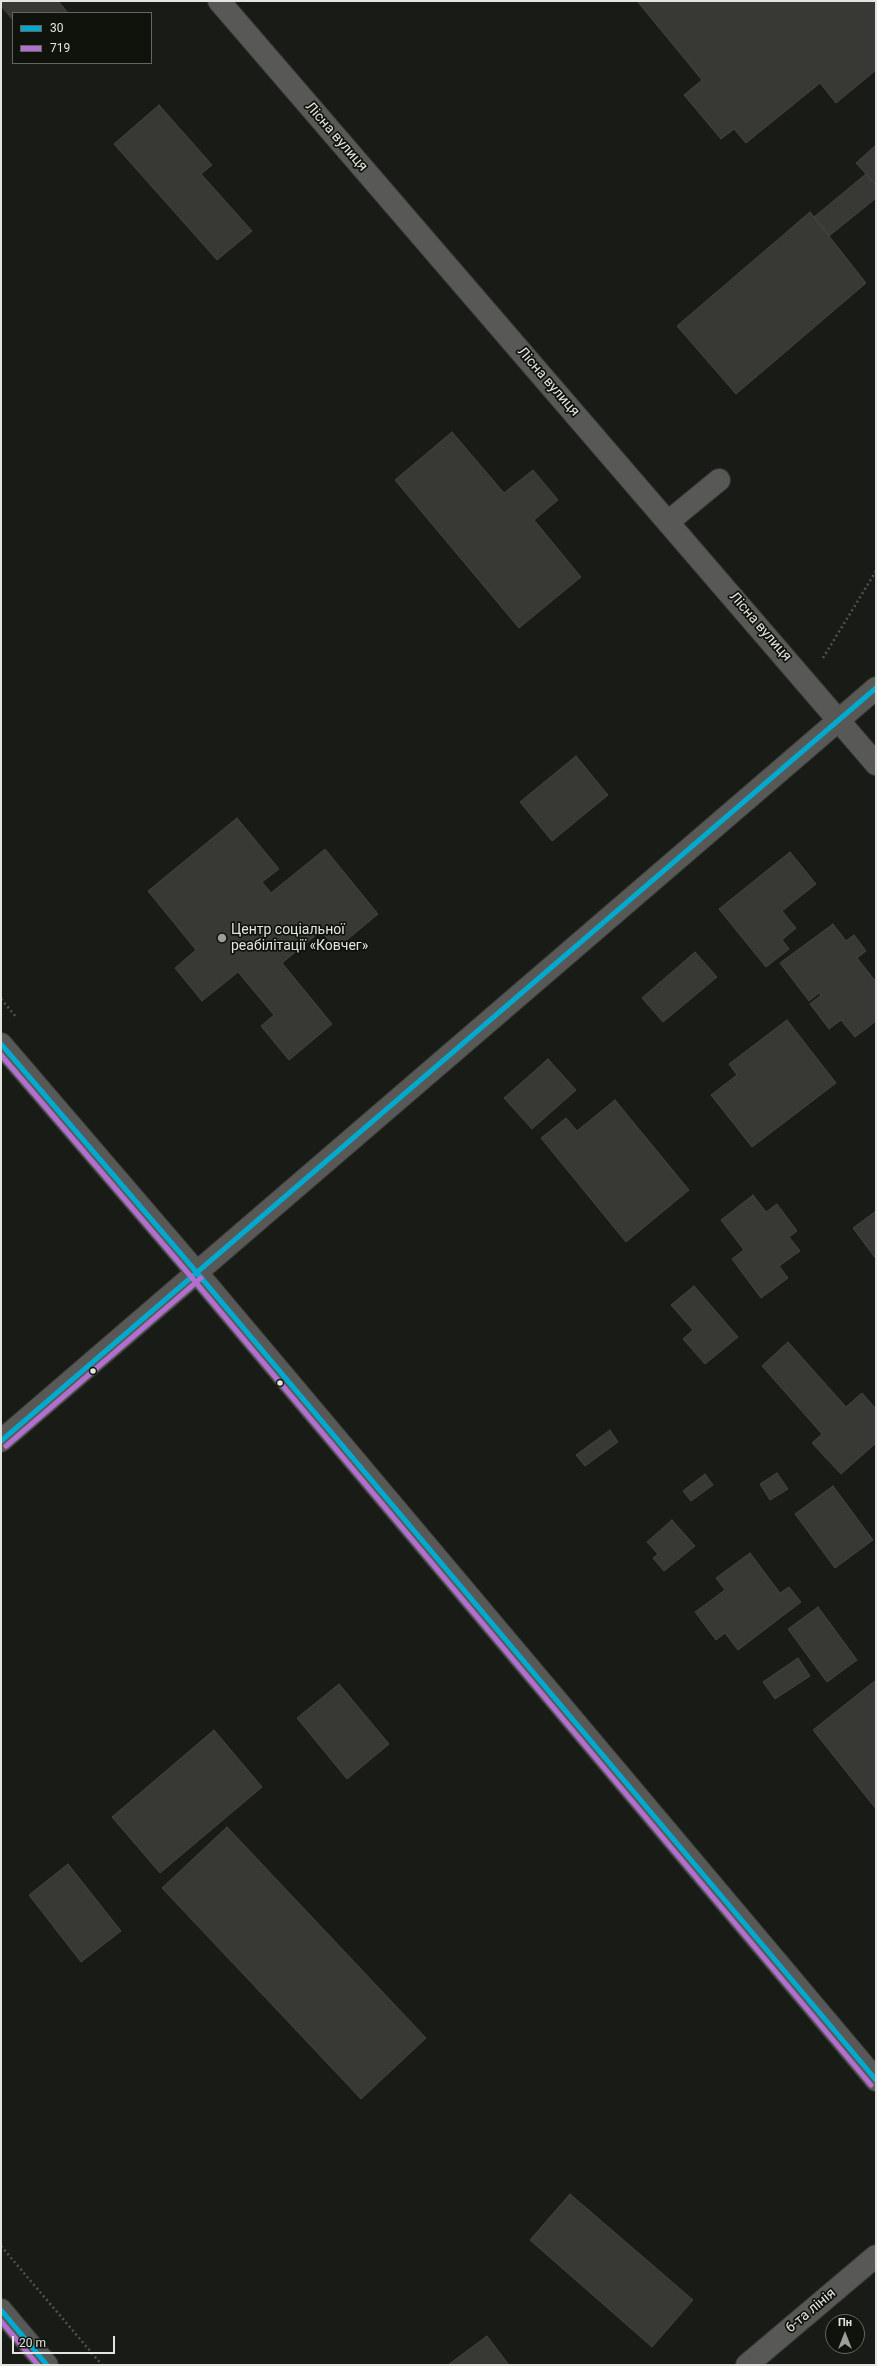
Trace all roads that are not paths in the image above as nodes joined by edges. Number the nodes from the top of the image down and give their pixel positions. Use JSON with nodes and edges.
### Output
{"nodes":[{"id":1,"x":219,"y":1,"type":"edge"},
{"id":2,"x":719,"y":480,"type":"dead end"},
{"id":3,"x":668,"y":522,"type":"junction"},
{"id":4,"x":876,"y":688,"type":"edge"},
{"id":5,"x":833,"y":713,"type":"junction"},
{"id":6,"x":876,"y":764,"type":"edge"},
{"id":7,"x":1,"y":1044,"type":"edge"},
{"id":8,"x":196,"y":1272,"type":"junction"},
{"id":9,"x":1,"y":1441,"type":"edge"},
{"id":10,"x":876,"y":2080,"type":"edge"},
{"id":11,"x":876,"y":2256,"type":"edge"},
{"id":12,"x":1,"y":2310,"type":"edge"},
{"id":13,"x":48,"y":2365,"type":"edge"},
{"id":14,"x":747,"y":2365,"type":"edge"}],
"edges":[{"from":1,"to":3,"type":"street","name":"Лісна вулиця"},
{"from":2,"to":3,"type":"street"},
{"from":3,"to":5,"type":"street","name":"Лісна вулиця"},
{"from":4,"to":5,"type":"street"},
{"from":5,"to":6,"type":"street","name":"Лісна вулиця"},
{"from":5,"to":8,"type":"street"},
{"from":7,"to":8,"type":"street"},
{"from":8,"to":9,"type":"street"},
{"from":8,"to":10,"type":"street"},
{"from":11,"to":14,"type":"street","name":"6-та лінія"},
{"from":12,"to":13,"type":"street"}]}
